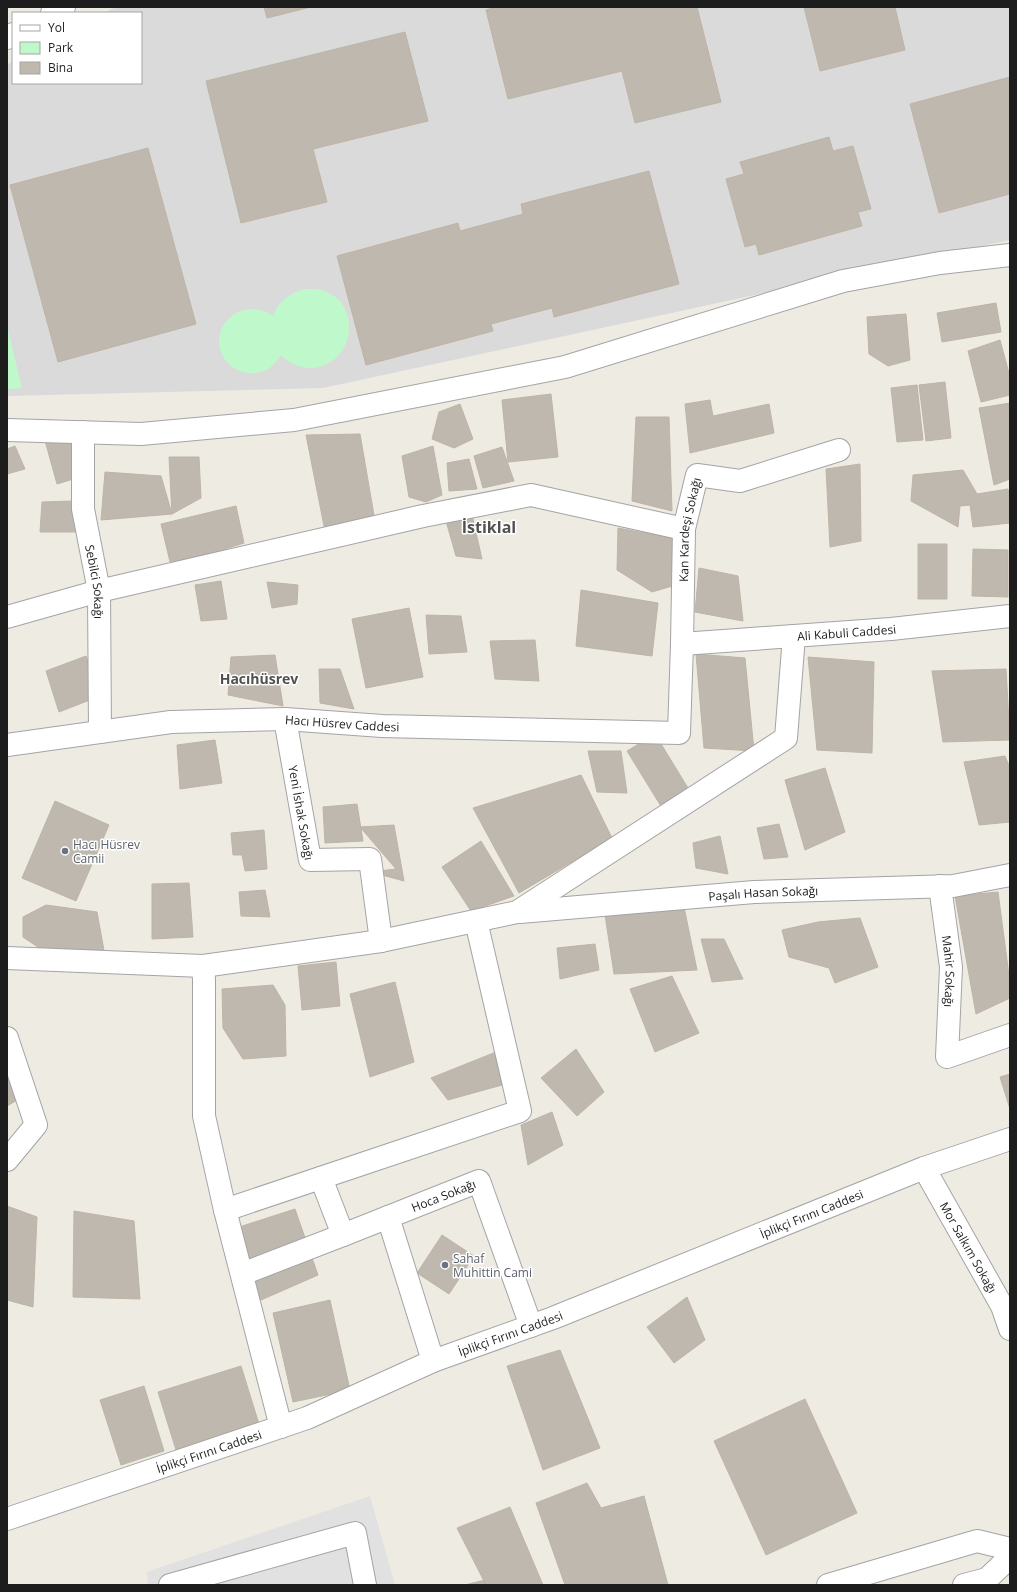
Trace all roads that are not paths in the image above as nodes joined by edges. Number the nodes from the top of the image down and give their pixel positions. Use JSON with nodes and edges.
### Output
{"nodes":[{"id":1,"x":64,"y":7,"type":"edge"},
{"id":2,"x":54,"y":12,"type":"edge"},
{"id":3,"x":1010,"y":255,"type":"edge"},
{"id":4,"x":7,"y":430,"type":"edge"},
{"id":5,"x":83,"y":432,"type":"junction"},
{"id":6,"x":839,"y":450,"type":"dead end"},
{"id":7,"x":684,"y":529,"type":"junction"},
{"id":8,"x":99,"y":592,"type":"junction"},
{"id":9,"x":1010,"y":616,"type":"edge"},
{"id":10,"x":7,"y":617,"type":"edge"},
{"id":11,"x":794,"y":636,"type":"junction"},
{"id":12,"x":682,"y":644,"type":"junction"},
{"id":13,"x":285,"y":719,"type":"junction"},
{"id":14,"x":100,"y":732,"type":"junction"},
{"id":15,"x":679,"y":733,"type":"joint"},
{"id":16,"x":7,"y":745,"type":"edge"},
{"id":17,"x":1010,"y":875,"type":"edge"},
{"id":18,"x":940,"y":886,"type":"junction"},
{"id":19,"x":517,"y":912,"type":"junction"},
{"id":20,"x":476,"y":921,"type":"junction"},
{"id":21,"x":380,"y":941,"type":"junction"},
{"id":22,"x":7,"y":958,"type":"edge"},
{"id":23,"x":203,"y":966,"type":"junction"},
{"id":24,"x":1010,"y":1035,"type":"edge"},
{"id":25,"x":7,"y":1038,"type":"edge"},
{"id":26,"x":1010,"y":1139,"type":"edge"},
{"id":27,"x":7,"y":1160,"type":"edge"},
{"id":28,"x":924,"y":1168,"type":"junction"},
{"id":29,"x":321,"y":1178,"type":"junction"},
{"id":30,"x":225,"y":1210,"type":"junction"},
{"id":31,"x":388,"y":1217,"type":"junction"},
{"id":32,"x":343,"y":1235,"type":"junction"},
{"id":33,"x":242,"y":1274,"type":"junction"},
{"id":34,"x":1006,"y":1306,"type":"edge"},
{"id":35,"x":531,"y":1326,"type":"junction"},
{"id":36,"x":1010,"y":1329,"type":"edge"},
{"id":37,"x":433,"y":1361,"type":"junction"},
{"id":38,"x":281,"y":1427,"type":"junction"},
{"id":39,"x":7,"y":1519,"type":"edge"},
{"id":40,"x":1010,"y":1549,"type":"edge"},
{"id":41,"x":1010,"y":1557,"type":"edge"},
{"id":42,"x":170,"y":1585,"type":"edge"},
{"id":43,"x":365,"y":1585,"type":"edge"},
{"id":44,"x":828,"y":1585,"type":"edge"},
{"id":45,"x":964,"y":1585,"type":"edge"}],
"edges":[{"from":1,"to":2,"type":"street"},
{"from":3,"to":5,"type":"street"},
{"from":4,"to":5,"type":"street"},
{"from":5,"to":8,"type":"street","name":"Sebilci Sokağı"},
{"from":6,"to":7,"type":"street","name":"Kan Kardeşi Sokağı"},
{"from":7,"to":8,"type":"street"},
{"from":7,"to":12,"type":"street","name":"Kan Kardeşi Sokağı"},
{"from":8,"to":10,"type":"street"},
{"from":8,"to":14,"type":"street","name":"Sebilci Sokağı"},
{"from":9,"to":11,"type":"street","name":"Ali Kabuli Caddesi"},
{"from":11,"to":12,"type":"street","name":"Ali Kabuli Caddesi"},
{"from":11,"to":19,"type":"street"},
{"from":12,"to":15,"type":"street","name":"Kan Kardeşi Sokağı"},
{"from":13,"to":14,"type":"street","name":"Hacı Hüsrev Caddesi"},
{"from":13,"to":15,"type":"street","name":"Hacı Hüsrev Caddesi"},
{"from":13,"to":21,"type":"street","name":"Yeni İshak Sokağı"},
{"from":14,"to":16,"type":"street","name":"Hacı Hüsrev Caddesi"},
{"from":17,"to":18,"type":"street","name":"Paşalı Hasan Sokağı"},
{"from":18,"to":19,"type":"street","name":"Paşalı Hasan Sokağı"},
{"from":18,"to":24,"type":"street","name":"Mahir Sokağı"},
{"from":19,"to":20,"type":"street"},
{"from":20,"to":21,"type":"street"},
{"from":20,"to":29,"type":"street"},
{"from":21,"to":23,"type":"street"},
{"from":22,"to":23,"type":"street"},
{"from":23,"to":30,"type":"street"},
{"from":25,"to":27,"type":"street"},
{"from":26,"to":28,"type":"street","name":"İplikçi Fırını Caddesi"},
{"from":28,"to":34,"type":"street","name":"Mor Salkım Sokağı"},
{"from":28,"to":35,"type":"street","name":"İplikçi Fırını Caddesi"},
{"from":29,"to":30,"type":"street"},
{"from":29,"to":32,"type":"street"},
{"from":30,"to":33,"type":"street"},
{"from":31,"to":32,"type":"street","name":"Hoca Sokağı"},
{"from":31,"to":35,"type":"street","name":"Hoca Sokağı"},
{"from":31,"to":37,"type":"street"},
{"from":32,"to":33,"type":"street","name":"Hoca Sokağı"},
{"from":33,"to":38,"type":"street"},
{"from":34,"to":36,"type":"street","name":"Mor Salkım Sokağı"},
{"from":35,"to":37,"type":"street","name":"İplikçi Fırını Caddesi"},
{"from":37,"to":38,"type":"street","name":"İplikçi Fırını Caddesi"},
{"from":38,"to":39,"type":"street","name":"İplikçi Fırını Caddesi"},
{"from":40,"to":44,"type":"street"},
{"from":41,"to":45,"type":"street"},
{"from":42,"to":43,"type":"street"}]}
